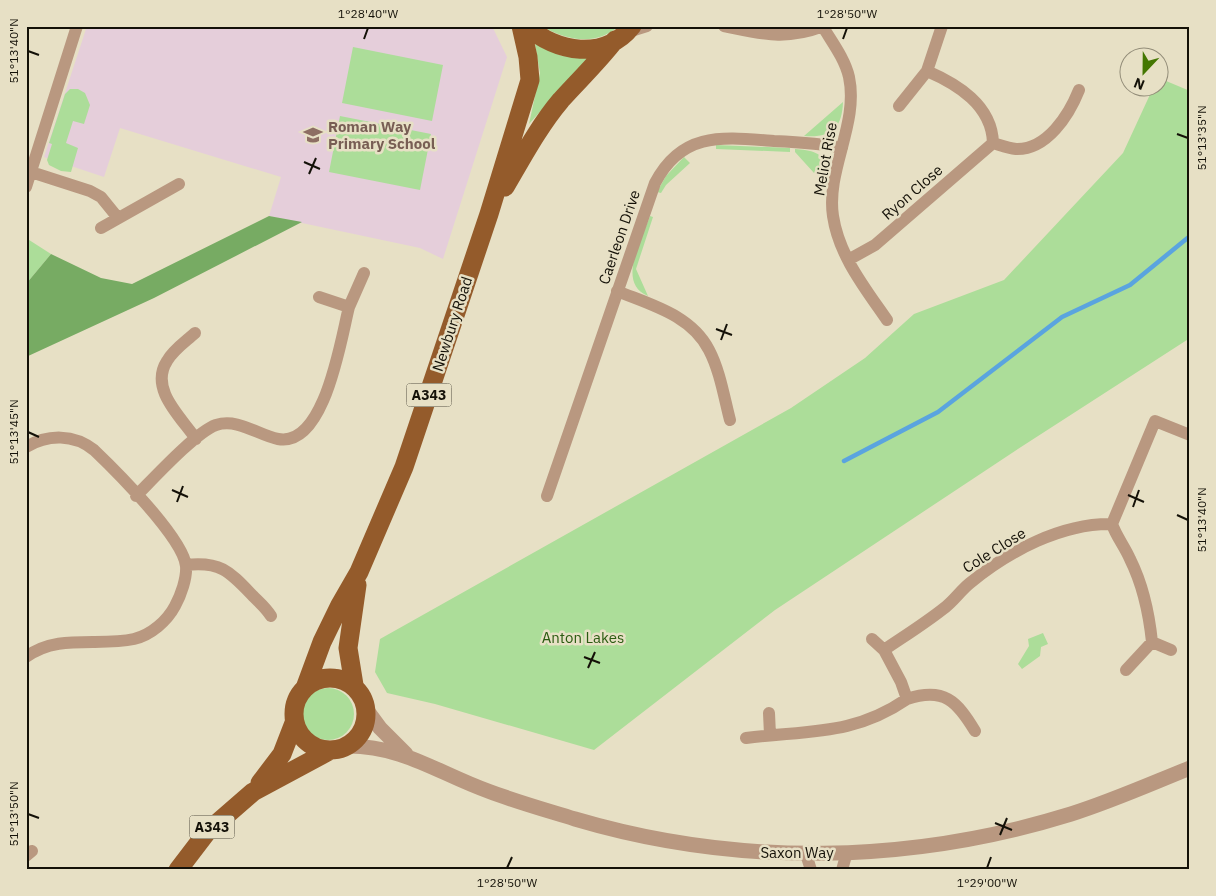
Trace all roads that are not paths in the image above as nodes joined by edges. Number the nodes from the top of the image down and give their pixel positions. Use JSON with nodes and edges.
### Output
{"nodes":[{"id":1,"x":78,"y":26,"type":"edge"},
{"id":2,"x":521,"y":26,"type":"edge"},
{"id":3,"x":527,"y":26,"type":"edge"},
{"id":4,"x":646,"y":26,"type":"edge"},
{"id":5,"x":724,"y":26,"type":"edge"},
{"id":6,"x":823,"y":26,"type":"edge"},
{"id":7,"x":942,"y":26,"type":"edge"},
{"id":8,"x":738,"y":28,"type":"edge"},
{"id":9,"x":625,"y":33,"type":"edge"},
{"id":10,"x":927,"y":71,"type":"junction"},
{"id":11,"x":1079,"y":90,"type":"dead end"},
{"id":12,"x":899,"y":106,"type":"dead end"},
{"id":13,"x":993,"y":143,"type":"junction"},
{"id":14,"x":842,"y":148,"type":"junction"},
{"id":15,"x":31,"y":172,"type":"junction"},
{"id":16,"x":179,"y":184,"type":"dead end"},
{"id":17,"x":26,"y":187,"type":"edge"},
{"id":18,"x":489,"y":214,"type":"junction"},
{"id":19,"x":118,"y":218,"type":"junction"},
{"id":20,"x":101,"y":228,"type":"dead end"},
{"id":21,"x":848,"y":260,"type":"junction"},
{"id":22,"x":364,"y":273,"type":"dead end"},
{"id":23,"x":617,"y":291,"type":"junction"},
{"id":24,"x":319,"y":298,"type":"dead end"},
{"id":25,"x":349,"y":308,"type":"junction"},
{"id":26,"x":887,"y":320,"type":"dead end"},
{"id":27,"x":194,"y":333,"type":"dead end"},
{"id":28,"x":730,"y":420,"type":"dead end"},
{"id":29,"x":1190,"y":435,"type":"edge"},
{"id":30,"x":196,"y":439,"type":"junction"},
{"id":31,"x":26,"y":447,"type":"edge"},
{"id":32,"x":136,"y":496,"type":"junction"},
{"id":33,"x":547,"y":496,"type":"dead end"},
{"id":34,"x":1112,"y":524,"type":"junction"},
{"id":35,"x":186,"y":565,"type":"junction"},
{"id":36,"x":359,"y":572,"type":"junction"},
{"id":37,"x":271,"y":616,"type":"dead end"},
{"id":38,"x":872,"y":640,"type":"dead end"},
{"id":39,"x":1152,"y":642,"type":"junction"},
{"id":40,"x":884,"y":650,"type":"junction"},
{"id":41,"x":1171,"y":650,"type":"dead end"},
{"id":42,"x":26,"y":657,"type":"edge"},
{"id":43,"x":1126,"y":670,"type":"dead end"},
{"id":44,"x":354,"y":685,"type":"junction"},
{"id":45,"x":305,"y":688,"type":"junction"},
{"id":46,"x":907,"y":699,"type":"junction"},
{"id":47,"x":366,"y":710,"type":"junction"},
{"id":48,"x":769,"y":713,"type":"dead end"},
{"id":49,"x":294,"y":724,"type":"junction"},
{"id":50,"x":975,"y":731,"type":"dead end"},
{"id":51,"x":770,"y":735,"type":"junction"},
{"id":52,"x":746,"y":738,"type":"dead end"},
{"id":53,"x":340,"y":748,"type":"junction"},
{"id":54,"x":407,"y":755,"type":"junction"},
{"id":55,"x":1190,"y":768,"type":"edge"},
{"id":56,"x":253,"y":792,"type":"junction"},
{"id":57,"x":847,"y":852,"type":"junction"},
{"id":58,"x":806,"y":854,"type":"junction"},
{"id":59,"x":178,"y":870,"type":"edge"},
{"id":60,"x":811,"y":870,"type":"edge"},
{"id":61,"x":842,"y":870,"type":"edge"}],
"edges":[{"from":1,"to":15,"type":"street"},
{"from":2,"to":18,"type":"main road","name":"Newbury Road","number":"A343"},
{"from":3,"to":9,"type":"main road"},
{"from":4,"to":9,"type":"street"},
{"from":5,"to":8,"type":"street"},
{"from":6,"to":8,"type":"street"},
{"from":6,"to":14,"type":"street","name":"Meliot Rise"},
{"from":7,"to":10,"type":"street"},
{"from":9,"to":18,"type":"main road","name":"Newbury Road","number":"A343"},
{"from":10,"to":12,"type":"street"},
{"from":10,"to":13,"type":"street"},
{"from":11,"to":13,"type":"street"},
{"from":13,"to":21,"type":"street","name":"Ryon Close"},
{"from":14,"to":21,"type":"street","name":"Meliot Rise"},
{"from":14,"to":23,"type":"street","name":"Caerleon Drive"},
{"from":15,"to":17,"type":"street"},
{"from":15,"to":19,"type":"street"},
{"from":16,"to":19,"type":"street"},
{"from":18,"to":36,"type":"main road","name":"Newbury Road","number":"A343"},
{"from":19,"to":20,"type":"street"},
{"from":21,"to":26,"type":"street","name":"Meliot Rise"},
{"from":22,"to":25,"type":"street"},
{"from":23,"to":28,"type":"street"},
{"from":23,"to":33,"type":"street","name":"Caerleon Drive"},
{"from":24,"to":25,"type":"street"},
{"from":25,"to":30,"type":"street"},
{"from":27,"to":30,"type":"street"},
{"from":29,"to":34,"type":"street"},
{"from":30,"to":32,"type":"street"},
{"from":31,"to":32,"type":"street"},
{"from":32,"to":35,"type":"street"},
{"from":34,"to":39,"type":"street"},
{"from":34,"to":40,"type":"street","name":"Cole Close"},
{"from":35,"to":37,"type":"street"},
{"from":35,"to":42,"type":"street"},
{"from":36,"to":44,"type":"main road","name":"Newbury Road","number":"A343"},
{"from":36,"to":45,"type":"main road","name":"Newbury Road","number":"A343"},
{"from":38,"to":40,"type":"street"},
{"from":39,"to":41,"type":"street"},
{"from":39,"to":43,"type":"street"},
{"from":40,"to":46,"type":"street"},
{"from":44,"to":45,"type":"main road"},
{"from":44,"to":47,"type":"main road","number":"A343"},
{"from":45,"to":49,"type":"main road","number":"A343"},
{"from":46,"to":50,"type":"street"},
{"from":46,"to":51,"type":"street"},
{"from":47,"to":53,"type":"main road","number":"A343"},
{"from":47,"to":54,"type":"street","name":"Saxon Way"},
{"from":48,"to":51,"type":"street"},
{"from":49,"to":53,"type":"main road"},
{"from":49,"to":56,"type":"main road","number":"A343"},
{"from":51,"to":52,"type":"street"},
{"from":53,"to":54,"type":"street","name":"Saxon Way"},
{"from":53,"to":56,"type":"main road","number":"A343"},
{"from":54,"to":58,"type":"street","name":"Saxon Way"},
{"from":55,"to":57,"type":"street","name":"Saxon Way"},
{"from":56,"to":59,"type":"main road","number":"A343"},
{"from":57,"to":58,"type":"street","name":"Saxon Way"},
{"from":57,"to":61,"type":"street"},
{"from":58,"to":60,"type":"street"}]}
